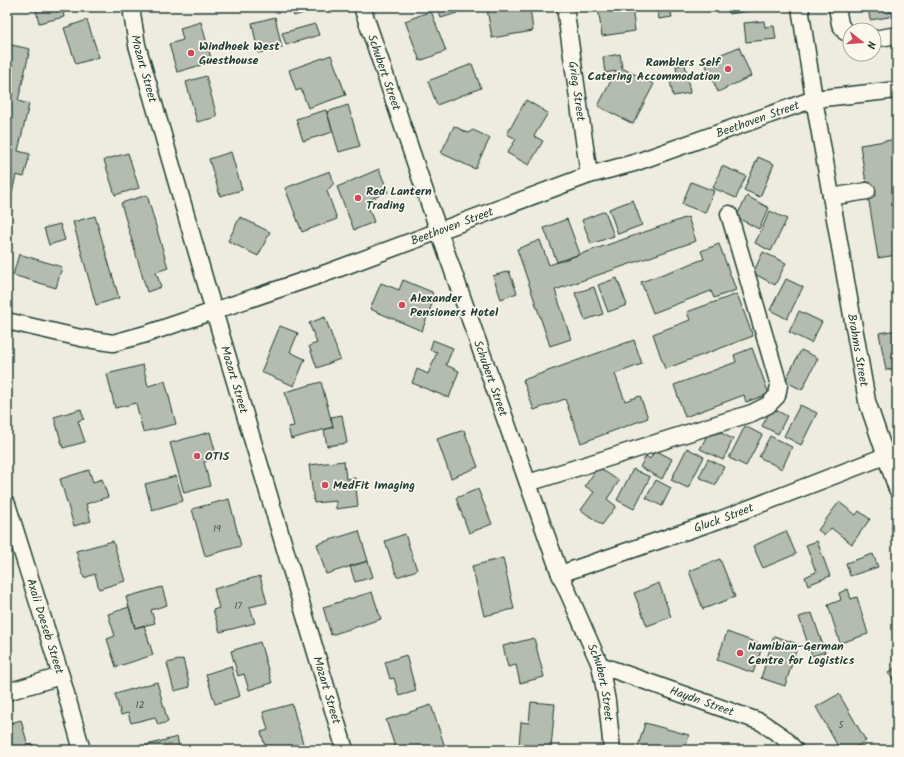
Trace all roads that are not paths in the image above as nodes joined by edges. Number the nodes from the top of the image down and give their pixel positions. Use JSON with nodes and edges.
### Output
{"nodes":[{"id":1,"x":130,"y":7,"type":"edge"},
{"id":2,"x":362,"y":7,"type":"edge"},
{"id":3,"x":565,"y":7,"type":"edge"},
{"id":4,"x":800,"y":7,"type":"edge"},
{"id":5,"x":837,"y":7,"type":"edge"},
{"id":6,"x":842,"y":7,"type":"edge"},
{"id":7,"x":845,"y":22,"type":"edge"},
{"id":8,"x":842,"y":27,"type":"edge"},
{"id":9,"x":897,"y":35,"type":"edge"},
{"id":10,"x":882,"y":38,"type":"edge"},
{"id":11,"x":897,"y":90,"type":"edge"},
{"id":12,"x":814,"y":99,"type":"junction"},
{"id":13,"x":589,"y":175,"type":"junction"},
{"id":14,"x":868,"y":196,"type":"dead end"},
{"id":15,"x":832,"y":202,"type":"junction"},
{"id":16,"x":728,"y":214,"type":"dead end"},
{"id":17,"x":439,"y":230,"type":"junction"},
{"id":18,"x":215,"y":311,"type":"junction"},
{"id":19,"x":7,"y":320,"type":"edge"},
{"id":20,"x":885,"y":456,"type":"junction"},
{"id":21,"x":528,"y":483,"type":"junction"},
{"id":22,"x":897,"y":489,"type":"edge"},
{"id":23,"x":7,"y":504,"type":"edge"},
{"id":24,"x":560,"y":574,"type":"junction"},
{"id":25,"x":600,"y":665,"type":"junction"},
{"id":26,"x":61,"y":676,"type":"junction"},
{"id":27,"x":7,"y":692,"type":"edge"},
{"id":28,"x":82,"y":750,"type":"edge"},
{"id":29,"x":345,"y":750,"type":"edge"},
{"id":30,"x":612,"y":750,"type":"edge"},
{"id":31,"x":795,"y":750,"type":"edge"}],
"edges":[{"from":1,"to":18,"type":"street","name":"Mozart Street"},
{"from":2,"to":17,"type":"street","name":"Schubert Street"},
{"from":3,"to":13,"type":"street","name":"Grieg Street"},
{"from":4,"to":12,"type":"street","name":"Brahms Street"},
{"from":5,"to":8,"type":"street"},
{"from":6,"to":7,"type":"street"},
{"from":9,"to":10,"type":"street"},
{"from":11,"to":12,"type":"street","name":"Beethoven Street"},
{"from":12,"to":13,"type":"street","name":"Beethoven Street"},
{"from":12,"to":15,"type":"street","name":"Brahms Street"},
{"from":13,"to":17,"type":"street","name":"Beethoven Street"},
{"from":14,"to":15,"type":"street"},
{"from":15,"to":20,"type":"street","name":"Brahms Street"},
{"from":16,"to":21,"type":"street"},
{"from":17,"to":18,"type":"street","name":"Beethoven Street"},
{"from":17,"to":21,"type":"street","name":"Schubert Street"},
{"from":18,"to":19,"type":"street","name":"Beethoven Street"},
{"from":18,"to":29,"type":"street","name":"Mozart Street"},
{"from":20,"to":22,"type":"street","name":"Brahms Street"},
{"from":20,"to":24,"type":"street","name":"Gluck Street"},
{"from":21,"to":24,"type":"street","name":"Schubert Street"},
{"from":23,"to":26,"type":"street","name":"Axali Doeseb Street"},
{"from":24,"to":25,"type":"street","name":"Schubert Street"},
{"from":25,"to":30,"type":"street","name":"Schubert Street"},
{"from":25,"to":31,"type":"street","name":"Haydn Street"},
{"from":26,"to":27,"type":"street"},
{"from":26,"to":28,"type":"street","name":"Axali Doeseb Street"}]}
